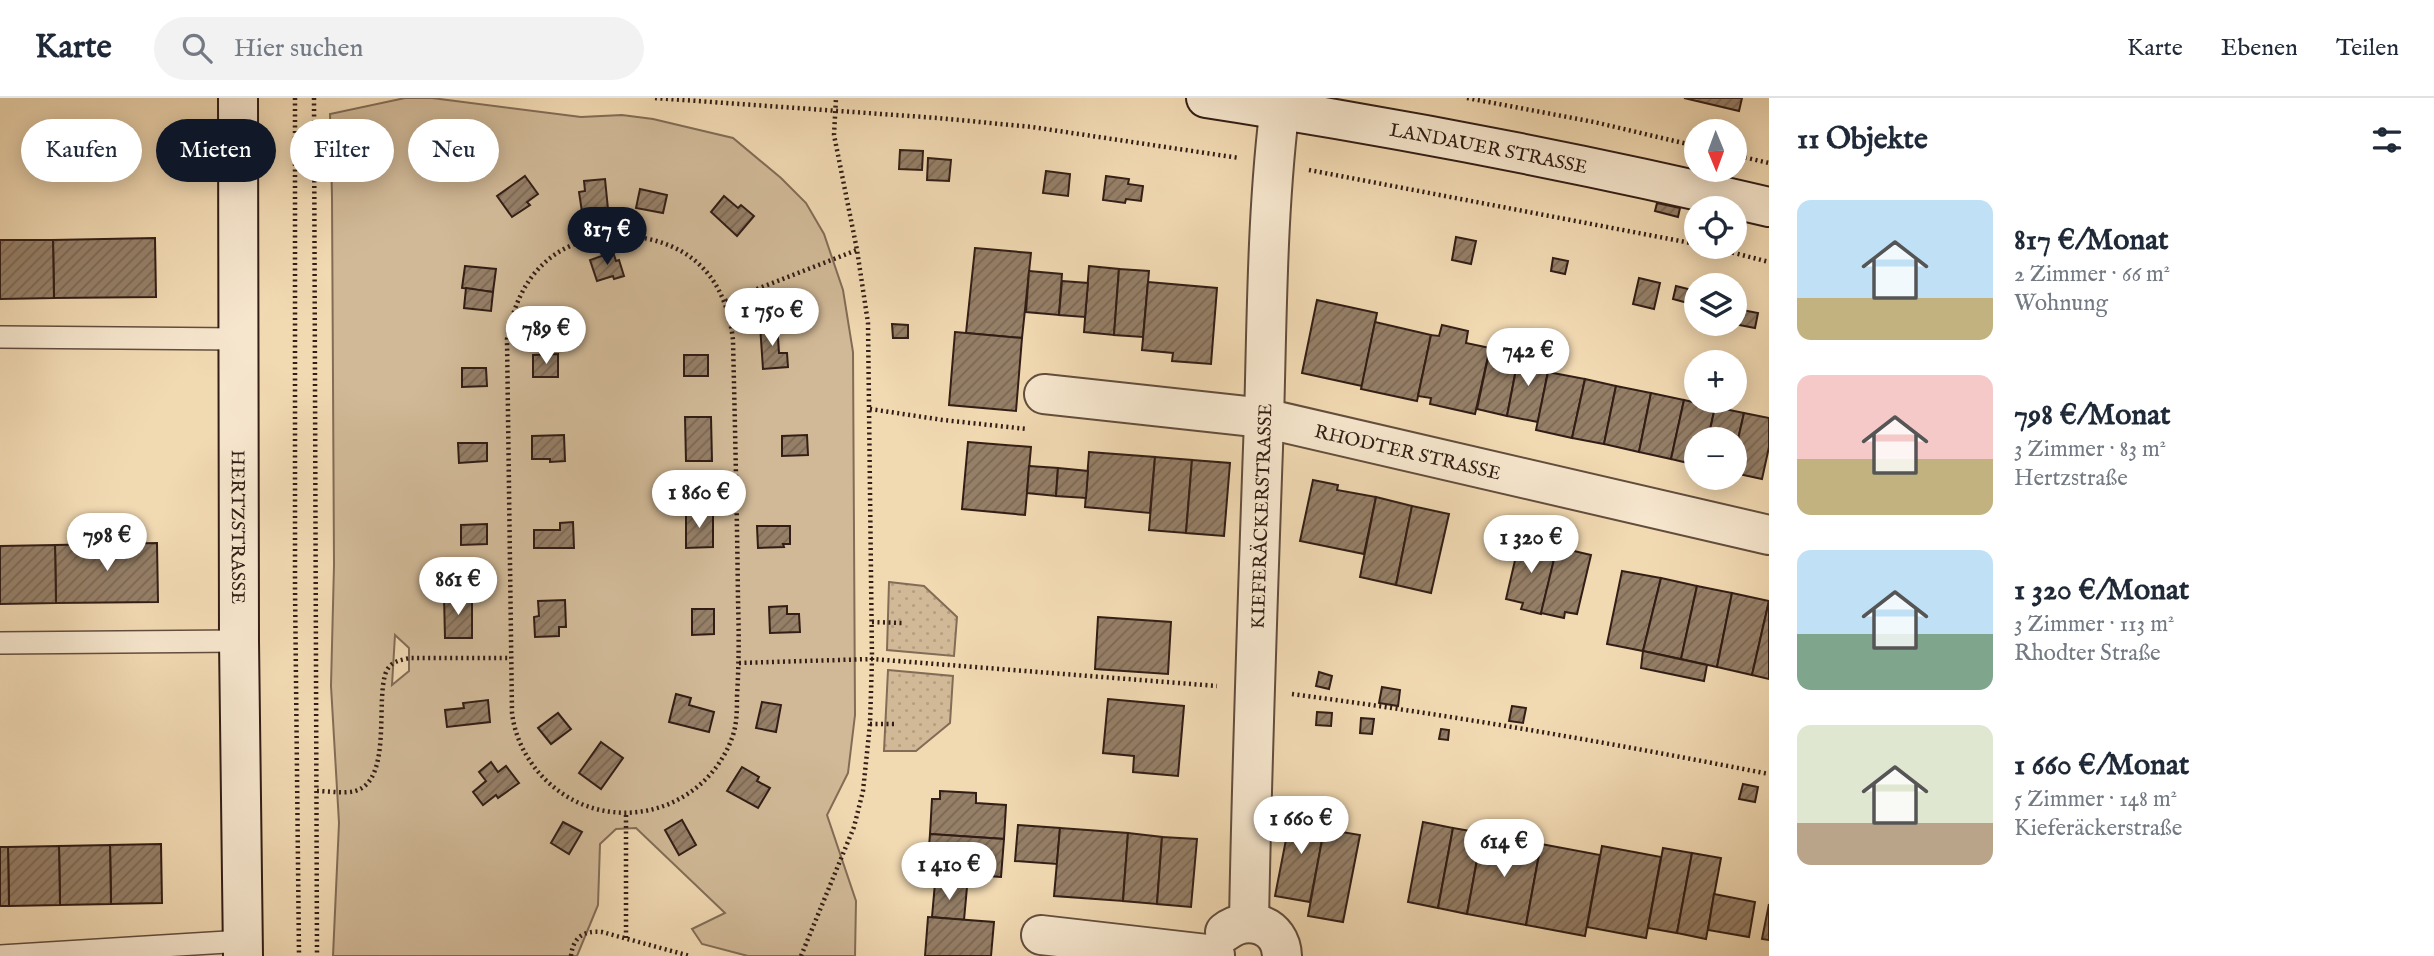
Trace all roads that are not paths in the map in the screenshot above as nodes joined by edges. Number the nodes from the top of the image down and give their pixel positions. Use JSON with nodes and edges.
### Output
{"nodes":[{"id":1,"x":238,"y":98,"type":"edge"},
{"id":2,"x":1206,"y":98,"type":"edge"},
{"id":3,"x":1281,"y":104,"type":"edge"},
{"id":4,"x":1769,"y":207,"type":"edge"},
{"id":5,"x":0,"y":337,"type":"edge"},
{"id":6,"x":239,"y":339,"type":"junction"},
{"id":7,"x":1044,"y":394,"type":"road end"},
{"id":8,"x":1264,"y":418,"type":"junction"},
{"id":9,"x":1769,"y":535,"type":"edge"},
{"id":10,"x":239,"y":641,"type":"junction"},
{"id":11,"x":0,"y":643,"type":"edge"},
{"id":12,"x":1249,"y":922,"type":"junction"},
{"id":13,"x":1041,"y":936,"type":"dead end"},
{"id":14,"x":243,"y":948,"type":"edge"},
{"id":15,"x":1215,"y":955,"type":"edge"},
{"id":16,"x":0,"y":956,"type":"edge"},
{"id":17,"x":1282,"y":956,"type":"edge"}],
"edges":[{"from":1,"to":6,"type":"street","name":"HERTZSTRASSE"},
{"from":2,"to":3,"type":"street","name":"LANDAUER STRASSE"},
{"from":3,"to":4,"type":"street","name":"LANDAUER STRASSE"},
{"from":3,"to":8,"type":"street","name":"KIEFERÄCKERSTRASSE"},
{"from":5,"to":6,"type":"lane"},
{"from":6,"to":10,"type":"street","name":"HERTZSTRASSE"},
{"from":7,"to":8,"type":"street","name":"RHODTER STRASSE"},
{"from":8,"to":9,"type":"street","name":"RHODTER STRASSE"},
{"from":8,"to":12,"type":"street","name":"KIEFERÄCKERSTRASSE"},
{"from":10,"to":11,"type":"lane"},
{"from":10,"to":14,"type":"street","name":"HERTZSTRASSE"},
{"from":12,"to":15,"type":"street"},
{"from":12,"to":17,"type":"street"},
{"from":13,"to":15,"type":"street"},
{"from":14,"to":16,"type":"lane"}]}
